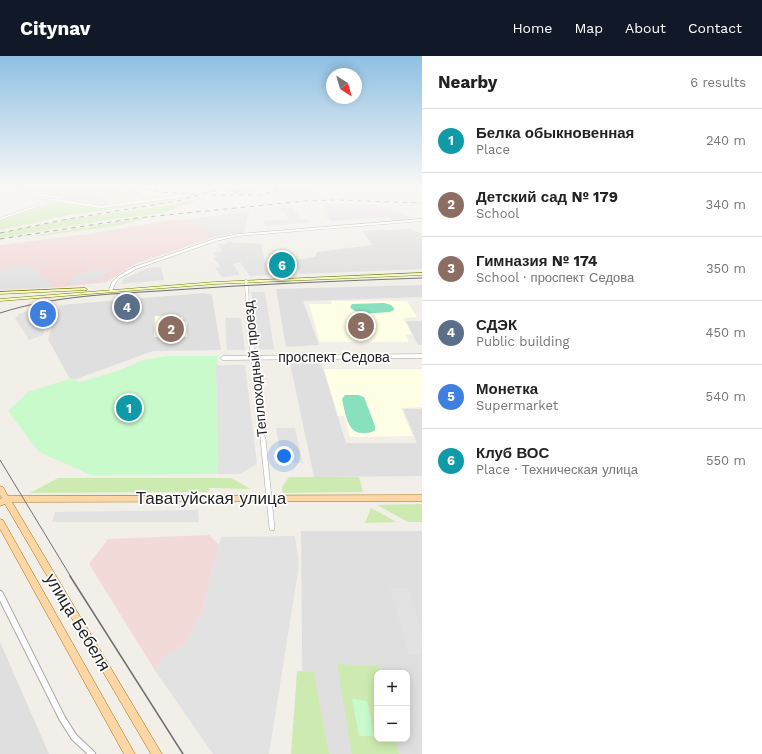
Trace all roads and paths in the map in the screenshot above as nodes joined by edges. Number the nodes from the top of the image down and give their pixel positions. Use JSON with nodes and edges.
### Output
{"nodes":[{"id":1,"x":422,"y":220,"type":"edge"},
{"id":2,"x":422,"y":274,"type":"edge"},
{"id":3,"x":246,"y":281,"type":"junction"},
{"id":4,"x":111,"y":290,"type":"junction"},
{"id":5,"x":0,"y":293,"type":"edge"},
{"id":6,"x":0,"y":300,"type":"edge"},
{"id":7,"x":422,"y":356,"type":"edge"},
{"id":8,"x":223,"y":358,"type":"dead end"},
{"id":9,"x":253,"y":358,"type":"junction"},
{"id":10,"x":0,"y":488,"type":"edge"},
{"id":11,"x":270,"y":498,"type":"junction"},
{"id":12,"x":422,"y":498,"type":"edge"},
{"id":13,"x":3,"y":501,"type":"edge"},
{"id":14,"x":0,"y":522,"type":"edge"},
{"id":15,"x":272,"y":528,"type":"dead end"},
{"id":16,"x":0,"y":594,"type":"edge"},
{"id":17,"x":92,"y":754,"type":"edge"},
{"id":18,"x":130,"y":754,"type":"edge"},
{"id":19,"x":157,"y":754,"type":"edge"}],
"edges":[{"from":1,"to":4,"type":"street"},
{"from":2,"to":3,"type":"main road"},
{"from":3,"to":4,"type":"main road"},
{"from":3,"to":9,"type":"street","name":"Теплоходный проезд"},
{"from":4,"to":5,"type":"main road"},
{"from":4,"to":6,"type":"main road"},
{"from":7,"to":9,"type":"street","name":"проспект Седова"},
{"from":8,"to":9,"type":"street","name":"проспект Седова"},
{"from":9,"to":11,"type":"street","name":"Теплоходный проезд"},
{"from":10,"to":13,"type":"main road","name":"улица Бебеля"},
{"from":11,"to":12,"type":"main road","name":"Таватуйская улица"},
{"from":11,"to":13,"type":"main road","name":"Таватуйская улица"},
{"from":11,"to":15,"type":"street","name":"Теплоходный проезд"},
{"from":13,"to":19,"type":"main road","name":"улица Бебеля"},
{"from":14,"to":18,"type":"main road","name":"улица Бебеля"},
{"from":16,"to":17,"type":"street"}]}
